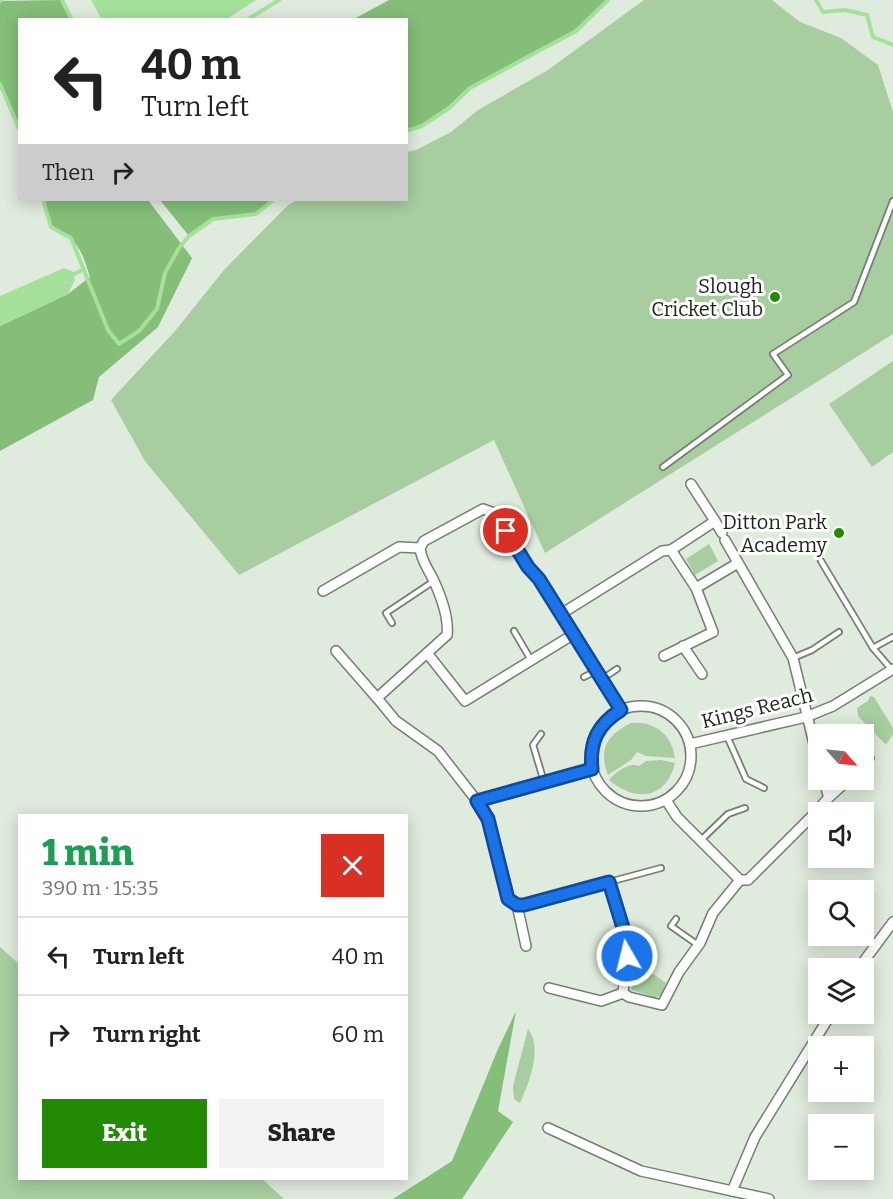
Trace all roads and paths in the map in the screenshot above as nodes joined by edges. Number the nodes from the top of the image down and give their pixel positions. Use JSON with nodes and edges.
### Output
{"nodes":[{"id":1,"x":893,"y":201,"type":"edge"},
{"id":2,"x":663,"y":467,"type":"dead end"},
{"id":3,"x":691,"y":484,"type":"dead end"},
{"id":4,"x":715,"y":521,"type":"junction"},
{"id":5,"x":420,"y":548,"type":"junction"},
{"id":6,"x":671,"y":550,"type":"junction"},
{"id":7,"x":821,"y":561,"type":"dead end"},
{"id":8,"x":738,"y":563,"type":"junction"},
{"id":9,"x":434,"y":581,"type":"junction"},
{"id":10,"x":696,"y":588,"type":"junction"},
{"id":11,"x":323,"y":591,"type":"dead end"},
{"id":12,"x":561,"y":614,"type":"junction"},
{"id":13,"x":392,"y":623,"type":"dead end"},
{"id":14,"x":514,"y":631,"type":"dead end"},
{"id":15,"x":839,"y":632,"type":"dead end"},
{"id":16,"x":574,"y":634,"type":"junction"},
{"id":17,"x":893,"y":637,"type":"edge"},
{"id":18,"x":683,"y":646,"type":"junction"},
{"id":19,"x":873,"y":648,"type":"junction"},
{"id":20,"x":336,"y":651,"type":"dead end"},
{"id":21,"x":427,"y":653,"type":"junction"},
{"id":22,"x":664,"y":656,"type":"dead end"},
{"id":23,"x":793,"y":658,"type":"junction"},
{"id":24,"x":531,"y":660,"type":"junction"},
{"id":25,"x":617,"y":669,"type":"dead end"},
{"id":26,"x":893,"y":669,"type":"edge"},
{"id":27,"x":702,"y":674,"type":"dead end"},
{"id":28,"x":599,"y":675,"type":"junction"},
{"id":29,"x":584,"y":677,"type":"dead end"},
{"id":30,"x":377,"y":698,"type":"junction"},
{"id":31,"x":621,"y":710,"type":"junction"},
{"id":32,"x":806,"y":717,"type":"junction"},
{"id":33,"x":808,"y":724,"type":"edge"},
{"id":34,"x":541,"y":734,"type":"dead end"},
{"id":35,"x":728,"y":736,"type":"junction"},
{"id":36,"x":690,"y":744,"type":"junction"},
{"id":37,"x":592,"y":769,"type":"junction"},
{"id":38,"x":544,"y":782,"type":"junction"},
{"id":39,"x":764,"y":788,"type":"dead end"},
{"id":40,"x":827,"y":790,"type":"edge"},
{"id":41,"x":838,"y":790,"type":"edge"},
{"id":42,"x":828,"y":795,"type":"junction"},
{"id":43,"x":666,"y":800,"type":"junction"},
{"id":44,"x":477,"y":801,"type":"junction"},
{"id":45,"x":745,"y":808,"type":"dead end"},
{"id":46,"x":700,"y":841,"type":"junction"},
{"id":47,"x":661,"y":868,"type":"dead end"},
{"id":48,"x":740,"y":880,"type":"junction"},
{"id":49,"x":609,"y":882,"type":"junction"},
{"id":50,"x":517,"y":905,"type":"junction"},
{"id":51,"x":676,"y":919,"type":"dead end"},
{"id":52,"x":893,"y":922,"type":"edge"},
{"id":53,"x":698,"y":945,"type":"junction"},
{"id":54,"x":526,"y":946,"type":"dead end"},
{"id":55,"x":866,"y":958,"type":"edge"},
{"id":56,"x":549,"y":988,"type":"dead end"},
{"id":57,"x":623,"y":993,"type":"junction"},
{"id":58,"x":825,"y":1024,"type":"edge"},
{"id":59,"x":548,"y":1128,"type":"dead end"},
{"id":60,"x":732,"y":1191,"type":"junction"},
{"id":61,"x":769,"y":1199,"type":"edge"}],
"edges":[{"from":1,"to":2,"type":"lane"},
{"from":3,"to":4,"type":"street"},
{"from":4,"to":6,"type":"street"},
{"from":4,"to":8,"type":"street"},
{"from":5,"to":9,"type":"street"},
{"from":5,"to":11,"type":"street"},
{"from":5,"to":12,"type":"street"},
{"from":6,"to":10,"type":"street"},
{"from":6,"to":12,"type":"street"},
{"from":7,"to":19,"type":"lane"},
{"from":8,"to":10,"type":"street"},
{"from":8,"to":23,"type":"street"},
{"from":9,"to":13,"type":"lane"},
{"from":9,"to":21,"type":"street"},
{"from":10,"to":18,"type":"street"},
{"from":12,"to":16,"type":"street"},
{"from":14,"to":24,"type":"lane"},
{"from":15,"to":23,"type":"lane"},
{"from":16,"to":24,"type":"street"},
{"from":16,"to":28,"type":"street"},
{"from":17,"to":19,"type":"lane"},
{"from":18,"to":22,"type":"street"},
{"from":18,"to":27,"type":"street"},
{"from":19,"to":26,"type":"lane"},
{"from":20,"to":30,"type":"street"},
{"from":21,"to":24,"type":"street"},
{"from":21,"to":30,"type":"street"},
{"from":23,"to":32,"type":"street"},
{"from":25,"to":28,"type":"lane"},
{"from":26,"to":32,"type":"street","name":"Kings Reach"},
{"from":28,"to":29,"type":"lane"},
{"from":28,"to":31,"type":"street"},
{"from":30,"to":44,"type":"street"},
{"from":31,"to":36,"type":"street"},
{"from":31,"to":37,"type":"street"},
{"from":32,"to":33,"type":"street"},
{"from":32,"to":35,"type":"street","name":"Kings Reach"},
{"from":34,"to":38,"type":"lane"},
{"from":35,"to":36,"type":"street","name":"Kings Reach"},
{"from":35,"to":39,"type":"lane"},
{"from":36,"to":43,"type":"street"},
{"from":37,"to":38,"type":"street"},
{"from":37,"to":43,"type":"street"},
{"from":38,"to":44,"type":"street"},
{"from":40,"to":42,"type":"street"},
{"from":41,"to":42,"type":"street"},
{"from":42,"to":48,"type":"street"},
{"from":43,"to":46,"type":"street"},
{"from":44,"to":50,"type":"street"},
{"from":45,"to":46,"type":"lane"},
{"from":46,"to":48,"type":"street"},
{"from":47,"to":49,"type":"lane"},
{"from":48,"to":53,"type":"street"},
{"from":49,"to":50,"type":"street"},
{"from":49,"to":57,"type":"street"},
{"from":50,"to":54,"type":"street"},
{"from":51,"to":53,"type":"lane"},
{"from":52,"to":55,"type":"street"},
{"from":53,"to":57,"type":"street"},
{"from":56,"to":57,"type":"street"},
{"from":58,"to":60,"type":"street"},
{"from":59,"to":60,"type":"street"},
{"from":60,"to":61,"type":"street"}]}
